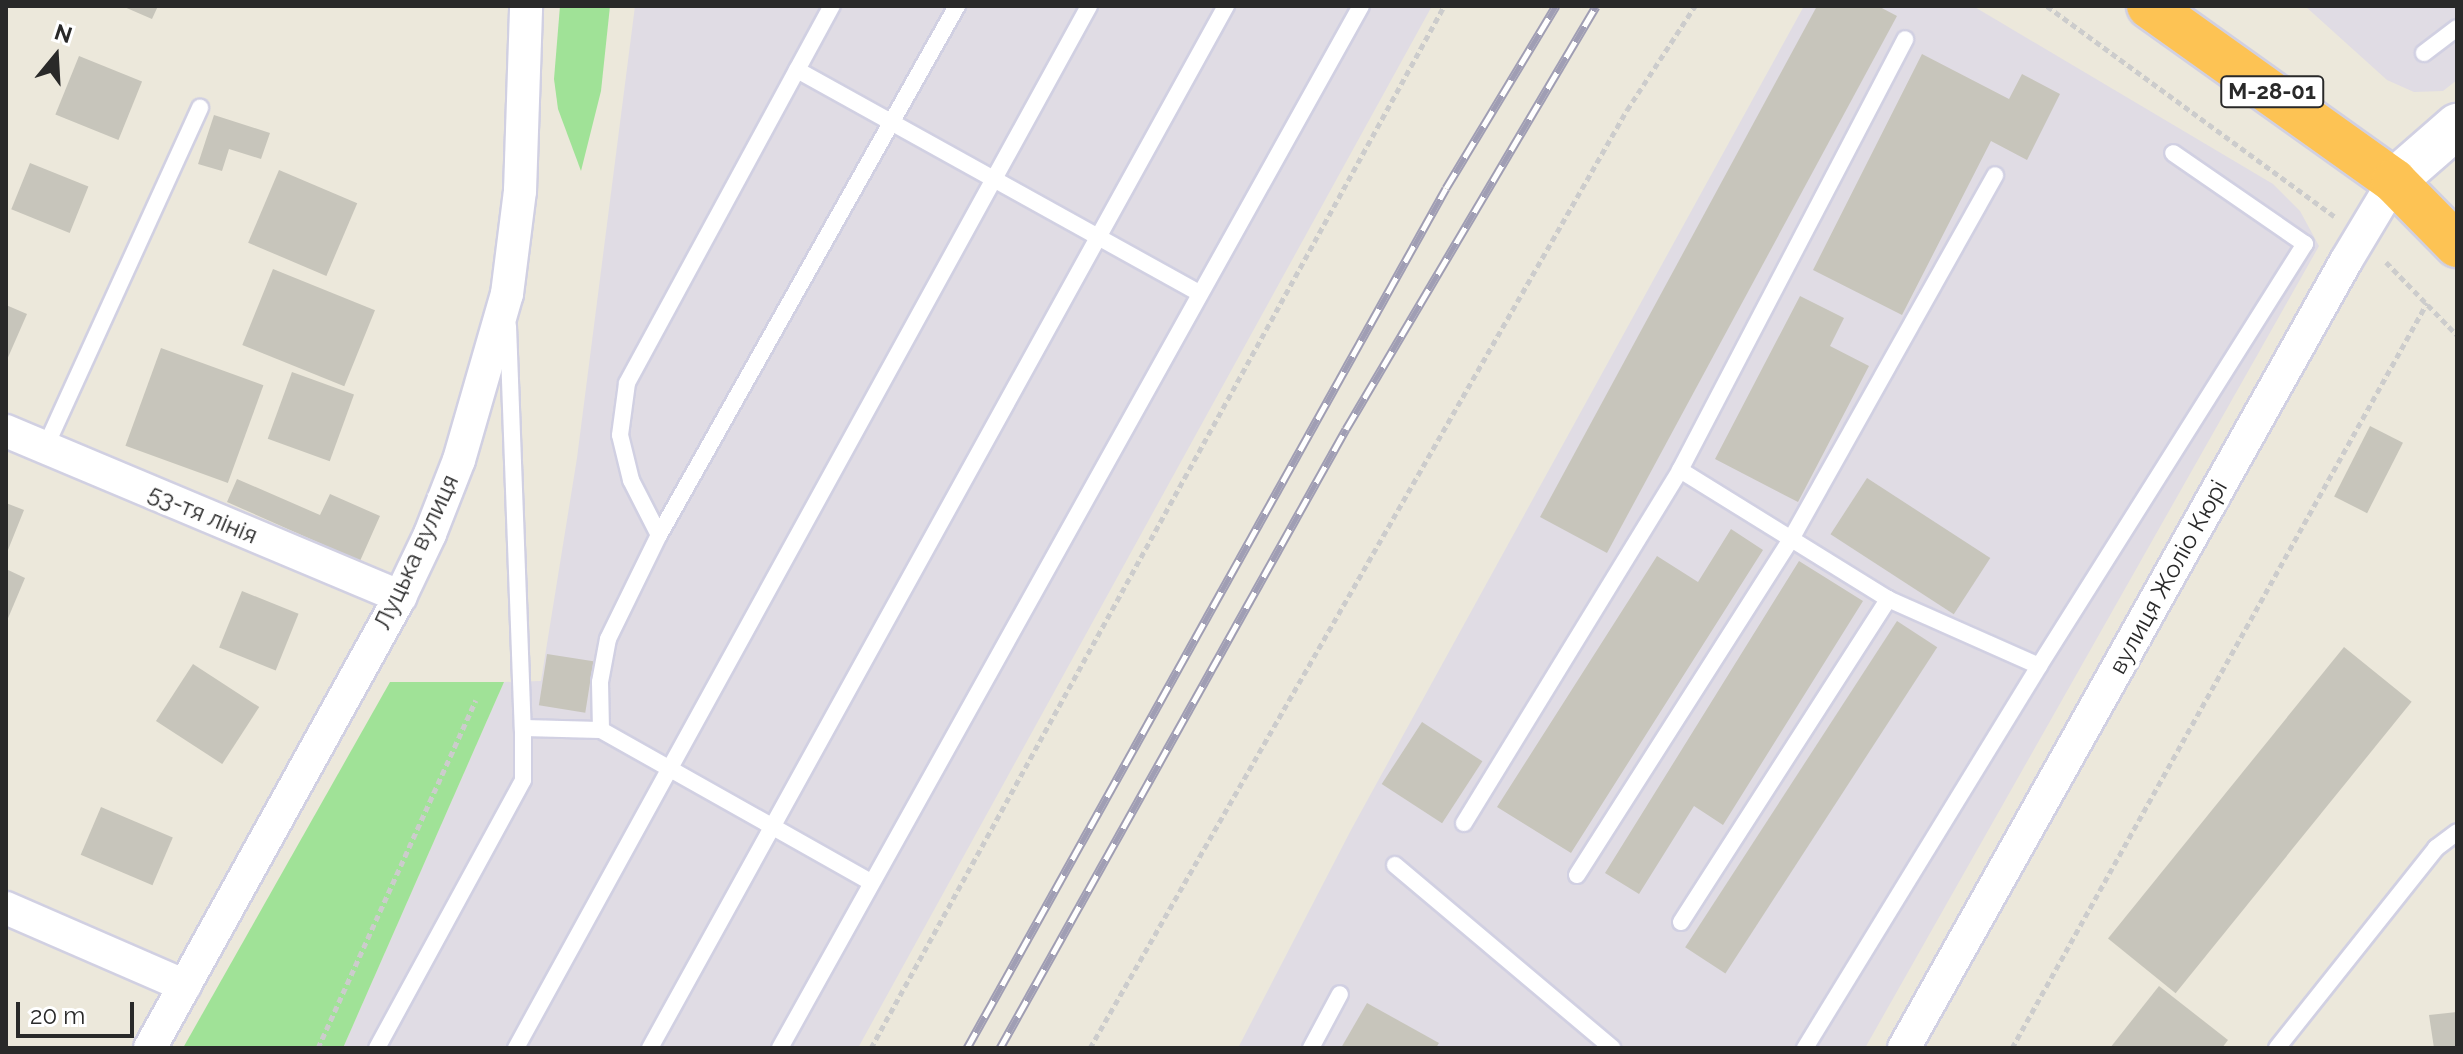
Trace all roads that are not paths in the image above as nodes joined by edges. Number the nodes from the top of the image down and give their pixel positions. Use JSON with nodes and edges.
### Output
{"nodes":[{"id":1,"x":526,"y":6,"type":"edge"},
{"id":2,"x":832,"y":6,"type":"edge"},
{"id":3,"x":957,"y":6,"type":"edge"},
{"id":4,"x":1089,"y":6,"type":"edge"},
{"id":5,"x":1226,"y":6,"type":"edge"},
{"id":6,"x":1361,"y":6,"type":"edge"},
{"id":7,"x":2149,"y":6,"type":"edge"},
{"id":8,"x":2457,"y":28,"type":"edge"},
{"id":9,"x":1905,"y":39,"type":"dead end"},
{"id":10,"x":2424,"y":53,"type":"dead end"},
{"id":11,"x":797,"y":70,"type":"junction"},
{"id":12,"x":200,"y":108,"type":"dead end"},
{"id":13,"x":891,"y":123,"type":"junction"},
{"id":14,"x":2457,"y":126,"type":"edge"},
{"id":15,"x":2173,"y":153,"type":"dead end"},
{"id":16,"x":1995,"y":175,"type":"dead end"},
{"id":17,"x":993,"y":180,"type":"junction"},
{"id":18,"x":2394,"y":181,"type":"junction"},
{"id":19,"x":1098,"y":237,"type":"junction"},
{"id":20,"x":2457,"y":245,"type":"edge"},
{"id":21,"x":1199,"y":293,"type":"junction"},
{"id":22,"x":507,"y":294,"type":"junction"},
{"id":23,"x":6,"y":431,"type":"edge"},
{"id":24,"x":45,"y":448,"type":"junction"},
{"id":25,"x":1680,"y":470,"type":"junction"},
{"id":26,"x":659,"y":535,"type":"junction"},
{"id":27,"x":1791,"y":539,"type":"junction"},
{"id":28,"x":400,"y":597,"type":"junction"},
{"id":29,"x":1888,"y":599,"type":"junction"},
{"id":30,"x":2039,"y":666,"type":"junction"},
{"id":31,"x":523,"y":728,"type":"junction"},
{"id":32,"x":601,"y":730,"type":"junction"},
{"id":33,"x":670,"y":769,"type":"junction"},
{"id":34,"x":1464,"y":823,"type":"dead end"},
{"id":35,"x":772,"y":826,"type":"junction"},
{"id":36,"x":2457,"y":832,"type":"edge"},
{"id":37,"x":1395,"y":865,"type":"dead end"},
{"id":38,"x":1577,"y":875,"type":"dead end"},
{"id":39,"x":871,"y":882,"type":"junction"},
{"id":40,"x":6,"y":908,"type":"edge"},
{"id":41,"x":1681,"y":922,"type":"dead end"},
{"id":42,"x":185,"y":986,"type":"junction"},
{"id":43,"x":1340,"y":994,"type":"dead end"},
{"id":44,"x":150,"y":1048,"type":"edge"},
{"id":45,"x":377,"y":1048,"type":"edge"},
{"id":46,"x":516,"y":1048,"type":"edge"},
{"id":47,"x":650,"y":1048,"type":"edge"},
{"id":48,"x":780,"y":1048,"type":"edge"},
{"id":49,"x":1311,"y":1048,"type":"edge"},
{"id":50,"x":1612,"y":1048,"type":"edge"},
{"id":51,"x":1805,"y":1048,"type":"edge"},
{"id":52,"x":1904,"y":1048,"type":"edge"},
{"id":53,"x":2277,"y":1048,"type":"edge"}],
"edges":[{"from":1,"to":22,"type":"street","name":"Луцька вулиця"},
{"from":2,"to":11,"type":"lane"},
{"from":3,"to":13,"type":"lane"},
{"from":4,"to":17,"type":"lane"},
{"from":5,"to":19,"type":"lane"},
{"from":6,"to":21,"type":"lane"},
{"from":7,"to":18,"type":"highway","number":"М-28-01"},
{"from":8,"to":10,"type":"lane"},
{"from":9,"to":25,"type":"lane"},
{"from":11,"to":13,"type":"lane"},
{"from":11,"to":26,"type":"lane"},
{"from":12,"to":24,"type":"lane"},
{"from":13,"to":17,"type":"lane"},
{"from":13,"to":26,"type":"lane"},
{"from":14,"to":18,"type":"street","name":"вулиця Жоліо Кюрі"},
{"from":15,"to":30,"type":"lane"},
{"from":16,"to":27,"type":"lane"},
{"from":17,"to":19,"type":"lane"},
{"from":17,"to":33,"type":"lane"},
{"from":18,"to":20,"type":"highway","number":"М-28-01"},
{"from":18,"to":52,"type":"street","name":"вулиця Жоліо Кюрі"},
{"from":19,"to":21,"type":"lane"},
{"from":19,"to":35,"type":"lane"},
{"from":21,"to":39,"type":"lane"},
{"from":22,"to":28,"type":"street","name":"Луцька вулиця"},
{"from":22,"to":31,"type":"lane"},
{"from":23,"to":24,"type":"street","name":"53-тя лінія"},
{"from":24,"to":28,"type":"street","name":"53-тя лінія"},
{"from":25,"to":27,"type":"lane"},
{"from":25,"to":34,"type":"lane"},
{"from":26,"to":32,"type":"lane"},
{"from":27,"to":29,"type":"lane"},
{"from":27,"to":38,"type":"lane"},
{"from":28,"to":42,"type":"street","name":"Луцька вулиця"},
{"from":29,"to":30,"type":"lane"},
{"from":29,"to":41,"type":"lane"},
{"from":30,"to":51,"type":"lane"},
{"from":31,"to":32,"type":"lane"},
{"from":31,"to":45,"type":"lane"},
{"from":32,"to":33,"type":"lane"},
{"from":33,"to":35,"type":"lane"},
{"from":33,"to":46,"type":"lane"},
{"from":35,"to":39,"type":"lane"},
{"from":35,"to":47,"type":"lane"},
{"from":36,"to":53,"type":"lane"},
{"from":37,"to":50,"type":"lane"},
{"from":39,"to":48,"type":"lane"},
{"from":40,"to":42,"type":"street"},
{"from":42,"to":44,"type":"street","name":"Луцька вулиця"},
{"from":43,"to":49,"type":"lane"}]}
